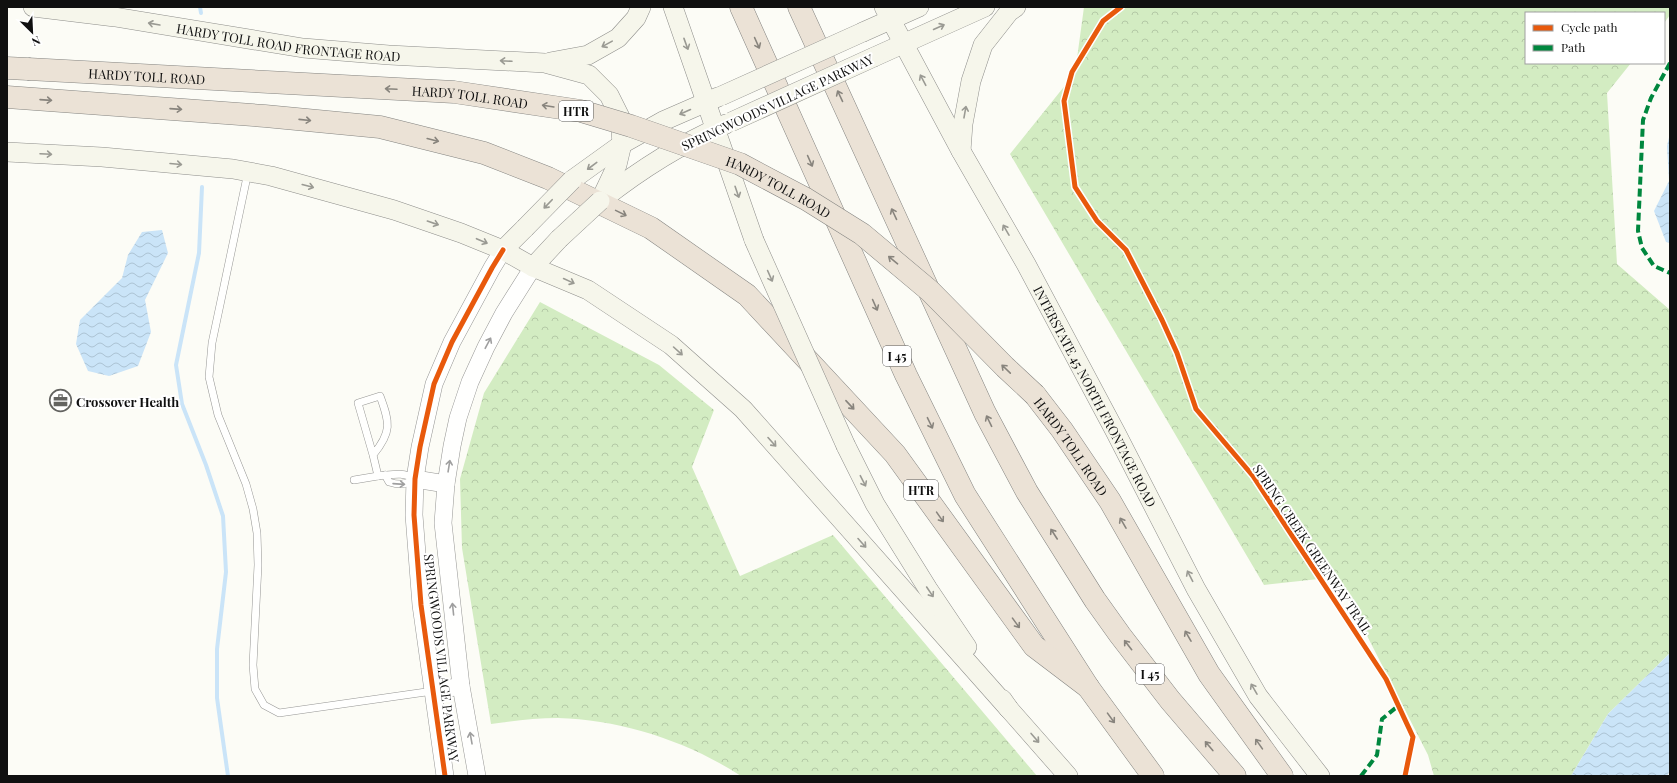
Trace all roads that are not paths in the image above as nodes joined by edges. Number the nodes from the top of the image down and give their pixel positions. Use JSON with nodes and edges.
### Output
{"nodes":[{"id":1,"x":33,"y":7,"type":"edge"},
{"id":2,"x":641,"y":7,"type":"edge"},
{"id":3,"x":673,"y":7,"type":"edge"},
{"id":4,"x":741,"y":7,"type":"edge"},
{"id":5,"x":799,"y":7,"type":"edge"},
{"id":6,"x":919,"y":7,"type":"edge"},
{"id":7,"x":985,"y":7,"type":"edge"},
{"id":8,"x":1016,"y":7,"type":"edge"},
{"id":9,"x":887,"y":13,"type":"edge"},
{"id":10,"x":904,"y":44,"type":"junction"},
{"id":11,"x":545,"y":63,"type":"junction"},
{"id":12,"x":17,"y":68,"type":"edge"},
{"id":13,"x":7,"y":97,"type":"edge"},
{"id":14,"x":714,"y":99,"type":"junction"},
{"id":15,"x":613,"y":104,"type":"junction"},
{"id":16,"x":663,"y":121,"type":"junction"},
{"id":17,"x":723,"y":125,"type":"junction"},
{"id":18,"x":961,"y":151,"type":"junction"},
{"id":19,"x":7,"y":152,"type":"edge"},
{"id":20,"x":616,"y":153,"type":"junction"},
{"id":21,"x":248,"y":172,"type":"junction"},
{"id":22,"x":600,"y":201,"type":"junction"},
{"id":23,"x":503,"y":250,"type":"junction"},
{"id":24,"x":533,"y":267,"type":"junction"},
{"id":25,"x":373,"y":455,"type":"junction"},
{"id":26,"x":382,"y":476,"type":"junction"},
{"id":27,"x":415,"y":479,"type":"junction"},
{"id":28,"x":354,"y":480,"type":"dead end"},
{"id":29,"x":446,"y":484,"type":"junction"},
{"id":30,"x":461,"y":686,"type":"junction"},
{"id":31,"x":1088,"y":687,"type":"junction"},
{"id":32,"x":434,"y":691,"type":"junction"},
{"id":33,"x":1009,"y":709,"type":"junction"},
{"id":34,"x":445,"y":776,"type":"edge"},
{"id":35,"x":478,"y":776,"type":"edge"},
{"id":36,"x":1068,"y":776,"type":"edge"},
{"id":37,"x":1153,"y":776,"type":"edge"},
{"id":38,"x":1235,"y":776,"type":"edge"},
{"id":39,"x":1282,"y":776,"type":"edge"},
{"id":40,"x":1320,"y":776,"type":"edge"}],
"edges":[{"from":11,"to":1,"type":"main road","name":"HARDY TOLL ROAD FRONTAGE ROAD","one_way":true},
{"from":2,"to":11,"type":"main road","one_way":true},
{"from":3,"to":14,"type":"main road","one_way":true},
{"from":4,"to":31,"type":"highway","number":"I 45","one_way":true},
{"from":38,"to":5,"type":"highway","number":"I 45","one_way":true},
{"from":6,"to":9,"type":"main road","name":"SPRINGWOODS VILLAGE PARKWAY"},
{"from":10,"to":7,"type":"main road","name":"SPRINGWOODS VILLAGE PARKWAY","one_way":true},
{"from":18,"to":8,"type":"main road","one_way":true},
{"from":9,"to":10,"type":"main road","name":"INTERSTATE 45 NORTH FRONTAGE ROAD"},
{"from":9,"to":14,"type":"main road","name":"SPRINGWOODS VILLAGE PARKWAY","bridge":true},
{"from":10,"to":17,"type":"main road","name":"SPRINGWOODS VILLAGE PARKWAY","bridge":true},
{"from":18,"to":10,"type":"main road","name":"INTERSTATE 45 NORTH FRONTAGE ROAD","one_way":true},
{"from":11,"to":15,"type":"main road"},
{"from":39,"to":12,"type":"highway","name":"HARDY TOLL ROAD","number":"HTR","one_way":true,"bridge":true},
{"from":13,"to":31,"type":"highway","number":"HTR","one_way":true},
{"from":14,"to":16,"type":"main road","name":"SPRINGWOODS VILLAGE PARKWAY","one_way":true},
{"from":14,"to":17,"type":"main road"},
{"from":15,"to":16,"type":"main road"},
{"from":15,"to":20,"type":"main road"},
{"from":16,"to":20,"type":"main road","name":"SPRINGWOODS VILLAGE PARKWAY"},
{"from":17,"to":22,"type":"main road","name":"SPRINGWOODS VILLAGE PARKWAY"},
{"from":17,"to":33,"type":"main road","one_way":true,"bridge":true},
{"from":40,"to":18,"type":"main road","name":"INTERSTATE 45 NORTH FRONTAGE ROAD","one_way":true},
{"from":19,"to":21,"type":"main road","one_way":true},
{"from":20,"to":22,"type":"main road"},
{"from":20,"to":23,"type":"main road","name":"SPRINGWOODS VILLAGE PARKWAY","one_way":true,"bridge":true},
{"from":21,"to":23,"type":"main road","one_way":true},
{"from":21,"to":32,"type":"lane"},
{"from":22,"to":24,"type":"main road","name":"SPRINGWOODS VILLAGE PARKWAY","bridge":true},
{"from":23,"to":24,"type":"main road"},
{"from":23,"to":27,"type":"street","name":"SPRINGWOODS VILLAGE PARKWAY"},
{"from":29,"to":24,"type":"street","name":"SPRINGWOODS VILLAGE PARKWAY","one_way":true},
{"from":24,"to":33,"type":"main road","one_way":true},
{"from":25,"to":25,"type":"lane"},
{"from":25,"to":26,"type":"lane"},
{"from":26,"to":27,"type":"lane"},
{"from":26,"to":27,"type":"lane","one_way":true},
{"from":26,"to":28,"type":"lane"},
{"from":27,"to":29,"type":"street"},
{"from":27,"to":32,"type":"street","name":"SPRINGWOODS VILLAGE PARKWAY"},
{"from":30,"to":29,"type":"street","name":"SPRINGWOODS VILLAGE PARKWAY","one_way":true},
{"from":30,"to":32,"type":"street"},
{"from":35,"to":30,"type":"street","name":"SPRINGWOODS VILLAGE PARKWAY","one_way":true},
{"from":31,"to":37,"type":"highway","number":"I 45","one_way":true},
{"from":32,"to":34,"type":"street","name":"SPRINGWOODS VILLAGE PARKWAY"},
{"from":33,"to":36,"type":"main road","one_way":true}]}
